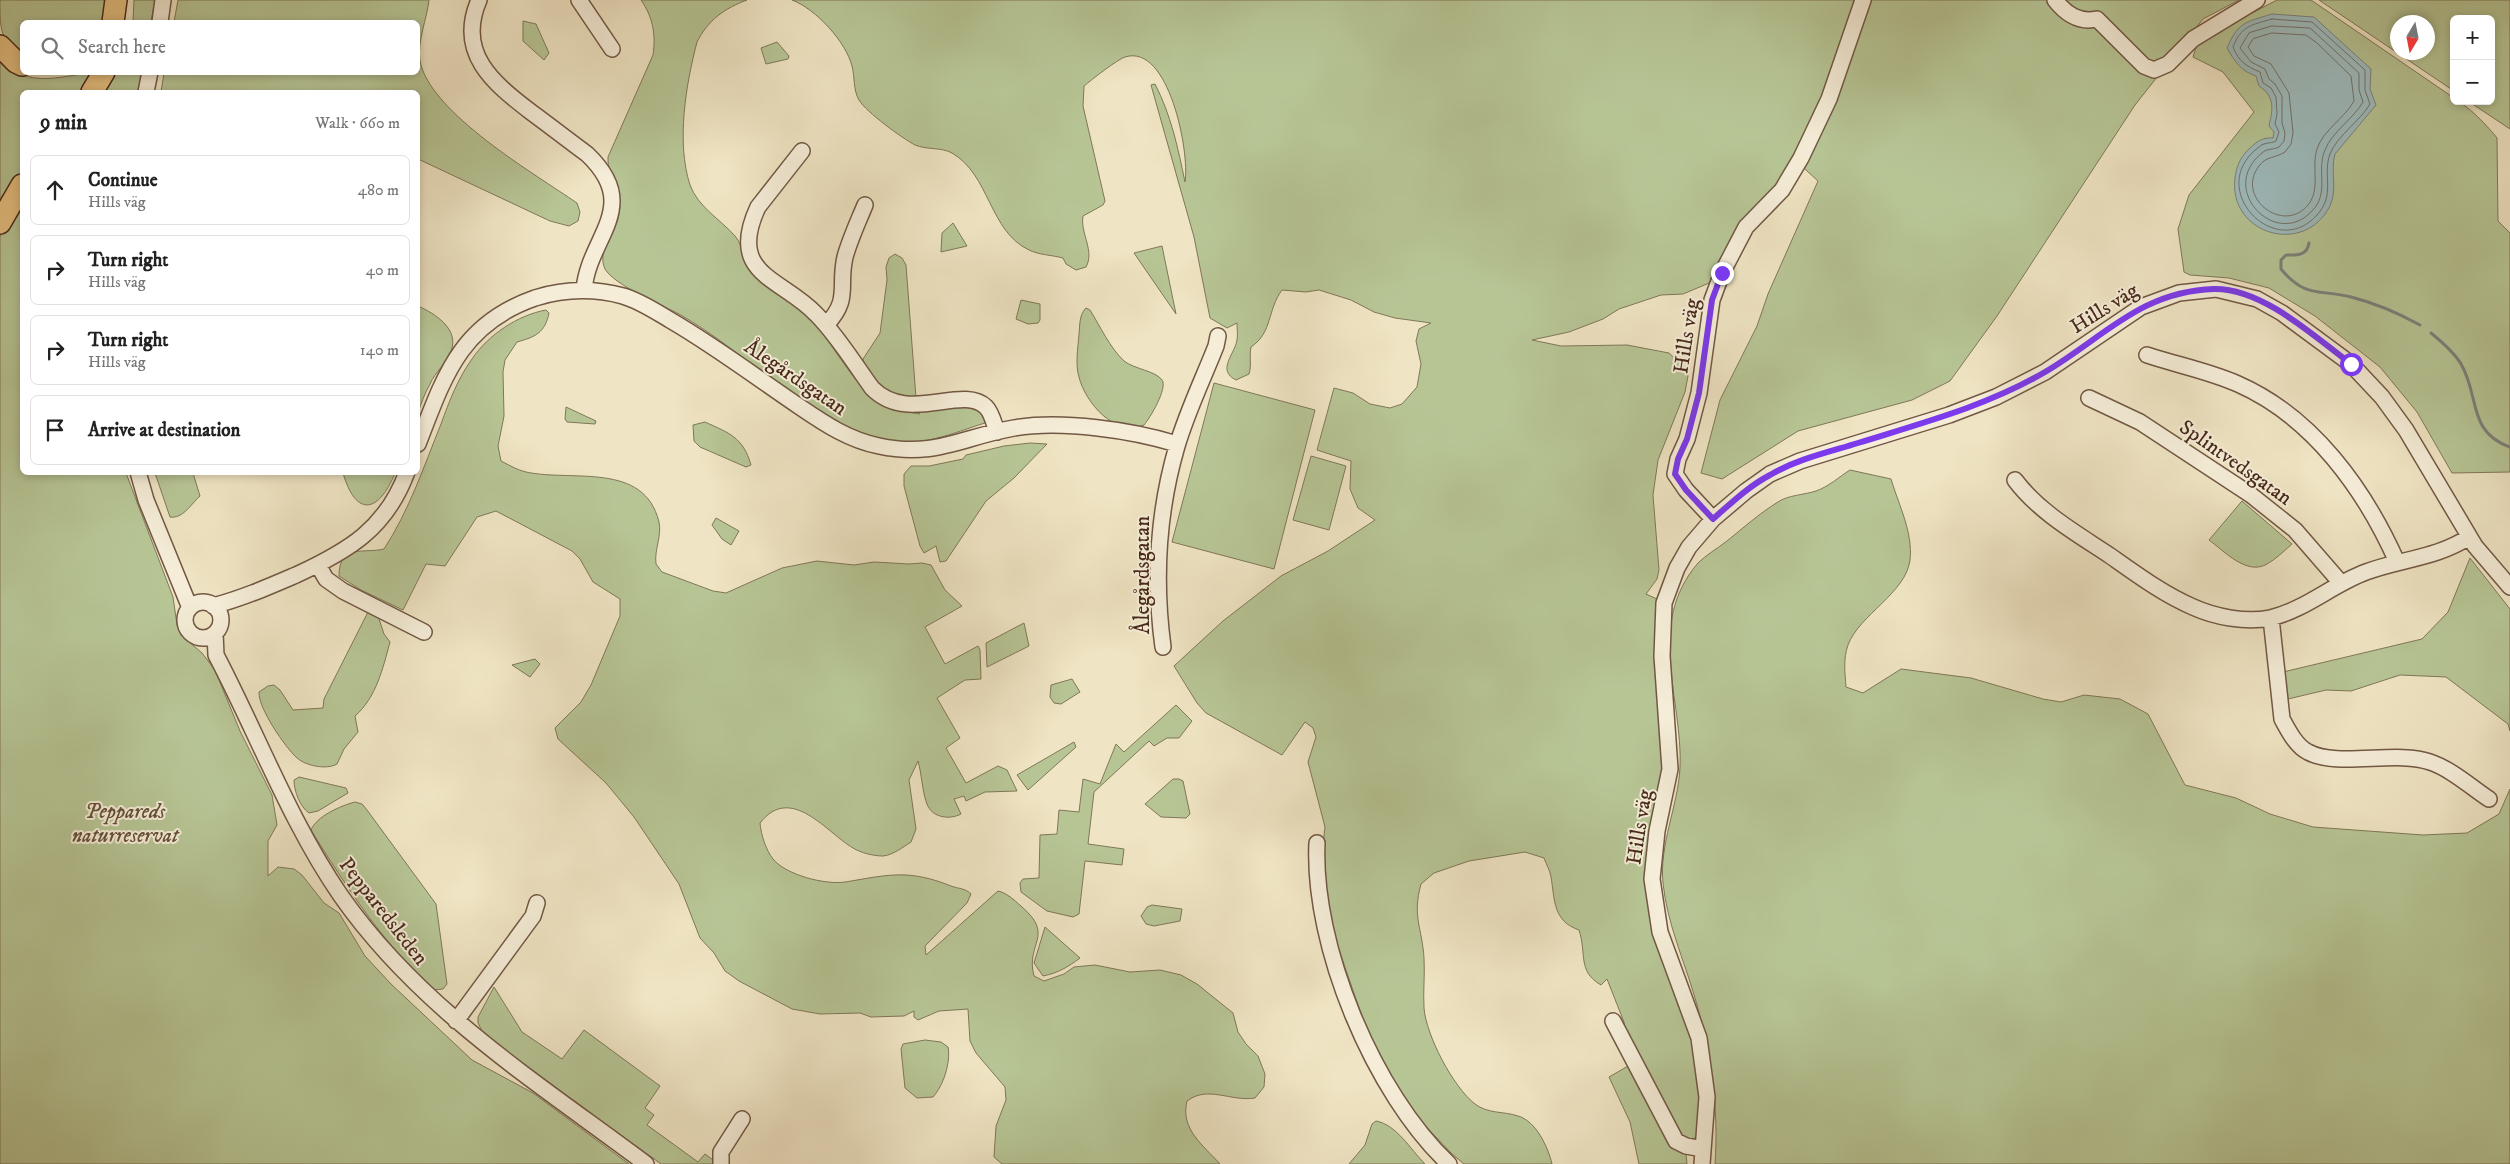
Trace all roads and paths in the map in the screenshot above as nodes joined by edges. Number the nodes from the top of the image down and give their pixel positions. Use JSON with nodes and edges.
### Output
{"nodes":[{"id":1,"x":116,"y":0,"type":"edge"},
{"id":2,"x":128,"y":0,"type":"edge"},
{"id":3,"x":163,"y":0,"type":"edge"},
{"id":4,"x":480,"y":0,"type":"edge"},
{"id":5,"x":579,"y":0,"type":"edge"},
{"id":6,"x":1863,"y":0,"type":"edge"},
{"id":7,"x":2055,"y":0,"type":"edge"},
{"id":8,"x":2257,"y":0,"type":"edge"},
{"id":9,"x":112,"y":20,"type":"edge"},
{"id":10,"x":126,"y":20,"type":"edge"},
{"id":11,"x":160,"y":20,"type":"edge"},
{"id":12,"x":0,"y":46,"type":"edge"},
{"id":13,"x":612,"y":49,"type":"dead end"},
{"id":14,"x":20,"y":64,"type":"edge"},
{"id":15,"x":102,"y":75,"type":"edge"},
{"id":16,"x":149,"y":75,"type":"edge"},
{"id":17,"x":93,"y":90,"type":"edge"},
{"id":18,"x":146,"y":90,"type":"edge"},
{"id":19,"x":802,"y":151,"type":"dead end"},
{"id":20,"x":20,"y":188,"type":"edge"},
{"id":21,"x":865,"y":205,"type":"dead end"},
{"id":22,"x":0,"y":223,"type":"edge"},
{"id":23,"x":584,"y":290,"type":"junction"},
{"id":24,"x":826,"y":326,"type":"junction"},
{"id":25,"x":1218,"y":336,"type":"dead end"},
{"id":26,"x":2147,"y":355,"type":"dead end"},
{"id":27,"x":2089,"y":398,"type":"dead end"},
{"id":28,"x":997,"y":432,"type":"junction"},
{"id":29,"x":420,"y":439,"type":"edge"},
{"id":30,"x":1177,"y":444,"type":"junction"},
{"id":31,"x":139,"y":475,"type":"edge"},
{"id":32,"x":406,"y":475,"type":"edge"},
{"id":33,"x":2015,"y":480,"type":"dead end"},
{"id":34,"x":1713,"y":519,"type":"junction"},
{"id":35,"x":2469,"y":537,"type":"junction"},
{"id":36,"x":2397,"y":562,"type":"junction"},
{"id":37,"x":318,"y":564,"type":"junction"},
{"id":38,"x":178,"y":575,"type":"junction"},
{"id":39,"x":2342,"y":583,"type":"junction"},
{"id":40,"x":2510,"y":587,"type":"edge"},
{"id":41,"x":251,"y":595,"type":"junction"},
{"id":42,"x":209,"y":604,"type":"junction"},
{"id":43,"x":190,"y":608,"type":"junction"},
{"id":44,"x":2271,"y":618,"type":"junction"},
{"id":45,"x":218,"y":626,"type":"junction"},
{"id":46,"x":424,"y":632,"type":"dead end"},
{"id":47,"x":199,"y":637,"type":"junction"},
{"id":48,"x":1163,"y":647,"type":"dead end"},
{"id":49,"x":216,"y":655,"type":"junction"},
{"id":50,"x":2489,"y":799,"type":"dead end"},
{"id":51,"x":1317,"y":843,"type":"dead end"},
{"id":52,"x":537,"y":904,"type":"dead end"},
{"id":53,"x":456,"y":1021,"type":"junction"},
{"id":54,"x":1613,"y":1021,"type":"dead end"},
{"id":55,"x":742,"y":1119,"type":"dead end"},
{"id":56,"x":1702,"y":1157,"type":"edge"},
{"id":57,"x":646,"y":1164,"type":"edge"},
{"id":58,"x":721,"y":1164,"type":"edge"},
{"id":59,"x":1449,"y":1164,"type":"edge"}],
"edges":[{"from":1,"to":9,"type":"highway"},
{"from":2,"to":10,"type":"highway"},
{"from":3,"to":11,"type":"street"},
{"from":4,"to":23,"type":"street"},
{"from":5,"to":13,"type":"street"},
{"from":6,"to":34,"type":"street","name":"Hills väg"},
{"from":7,"to":8,"type":"street"},
{"from":12,"to":14,"type":"highway"},
{"from":15,"to":17,"type":"highway"},
{"from":16,"to":18,"type":"street"},
{"from":19,"to":24,"type":"street","name":"Ålegårdsgatan"},
{"from":20,"to":22,"type":"highway"},
{"from":21,"to":24,"type":"street"},
{"from":23,"to":28,"type":"street","name":"Ålegårdsgatan"},
{"from":23,"to":29,"type":"street","name":"Ålegårdsgatan"},
{"from":24,"to":28,"type":"street","name":"Ålegårdsgatan"},
{"from":25,"to":30,"type":"street","name":"Ålegårdsgatan"},
{"from":26,"to":36,"type":"street"},
{"from":27,"to":39,"type":"street","name":"Splintvedsgatan"},
{"from":28,"to":30,"type":"street","name":"Ålegårdsgatan"},
{"from":30,"to":48,"type":"street","name":"Ålegårdsgatan"},
{"from":31,"to":38,"type":"street","name":"Pepparedsleden"},
{"from":32,"to":37,"type":"street"},
{"from":33,"to":44,"type":"street"},
{"from":34,"to":35,"type":"street","name":"Hills väg"},
{"from":34,"to":56,"type":"street","name":"Hills väg"},
{"from":35,"to":36,"type":"street"},
{"from":35,"to":40,"type":"street","name":"Hills väg"},
{"from":36,"to":39,"type":"street"},
{"from":37,"to":41,"type":"street"},
{"from":37,"to":46,"type":"street"},
{"from":38,"to":42,"type":"street","name":"Pepparedsleden"},
{"from":38,"to":43,"type":"street","name":"Pepparedsleden"},
{"from":39,"to":44,"type":"street"},
{"from":41,"to":42,"type":"street"},
{"from":41,"to":45,"type":"street"},
{"from":42,"to":43,"type":"street"},
{"from":42,"to":45,"type":"street","name":"Pepparedsleden"},
{"from":43,"to":47,"type":"street","name":"Pepparedsleden"},
{"from":44,"to":50,"type":"street"},
{"from":45,"to":47,"type":"street"},
{"from":45,"to":49,"type":"street","name":"Pepparedsleden"},
{"from":47,"to":49,"type":"street","name":"Pepparedsleden"},
{"from":49,"to":53,"type":"street","name":"Pepparedsleden"},
{"from":51,"to":59,"type":"street"},
{"from":52,"to":53,"type":"street"},
{"from":53,"to":57,"type":"street","name":"Pepparedsleden"},
{"from":54,"to":56,"type":"street"},
{"from":55,"to":58,"type":"street"}]}
